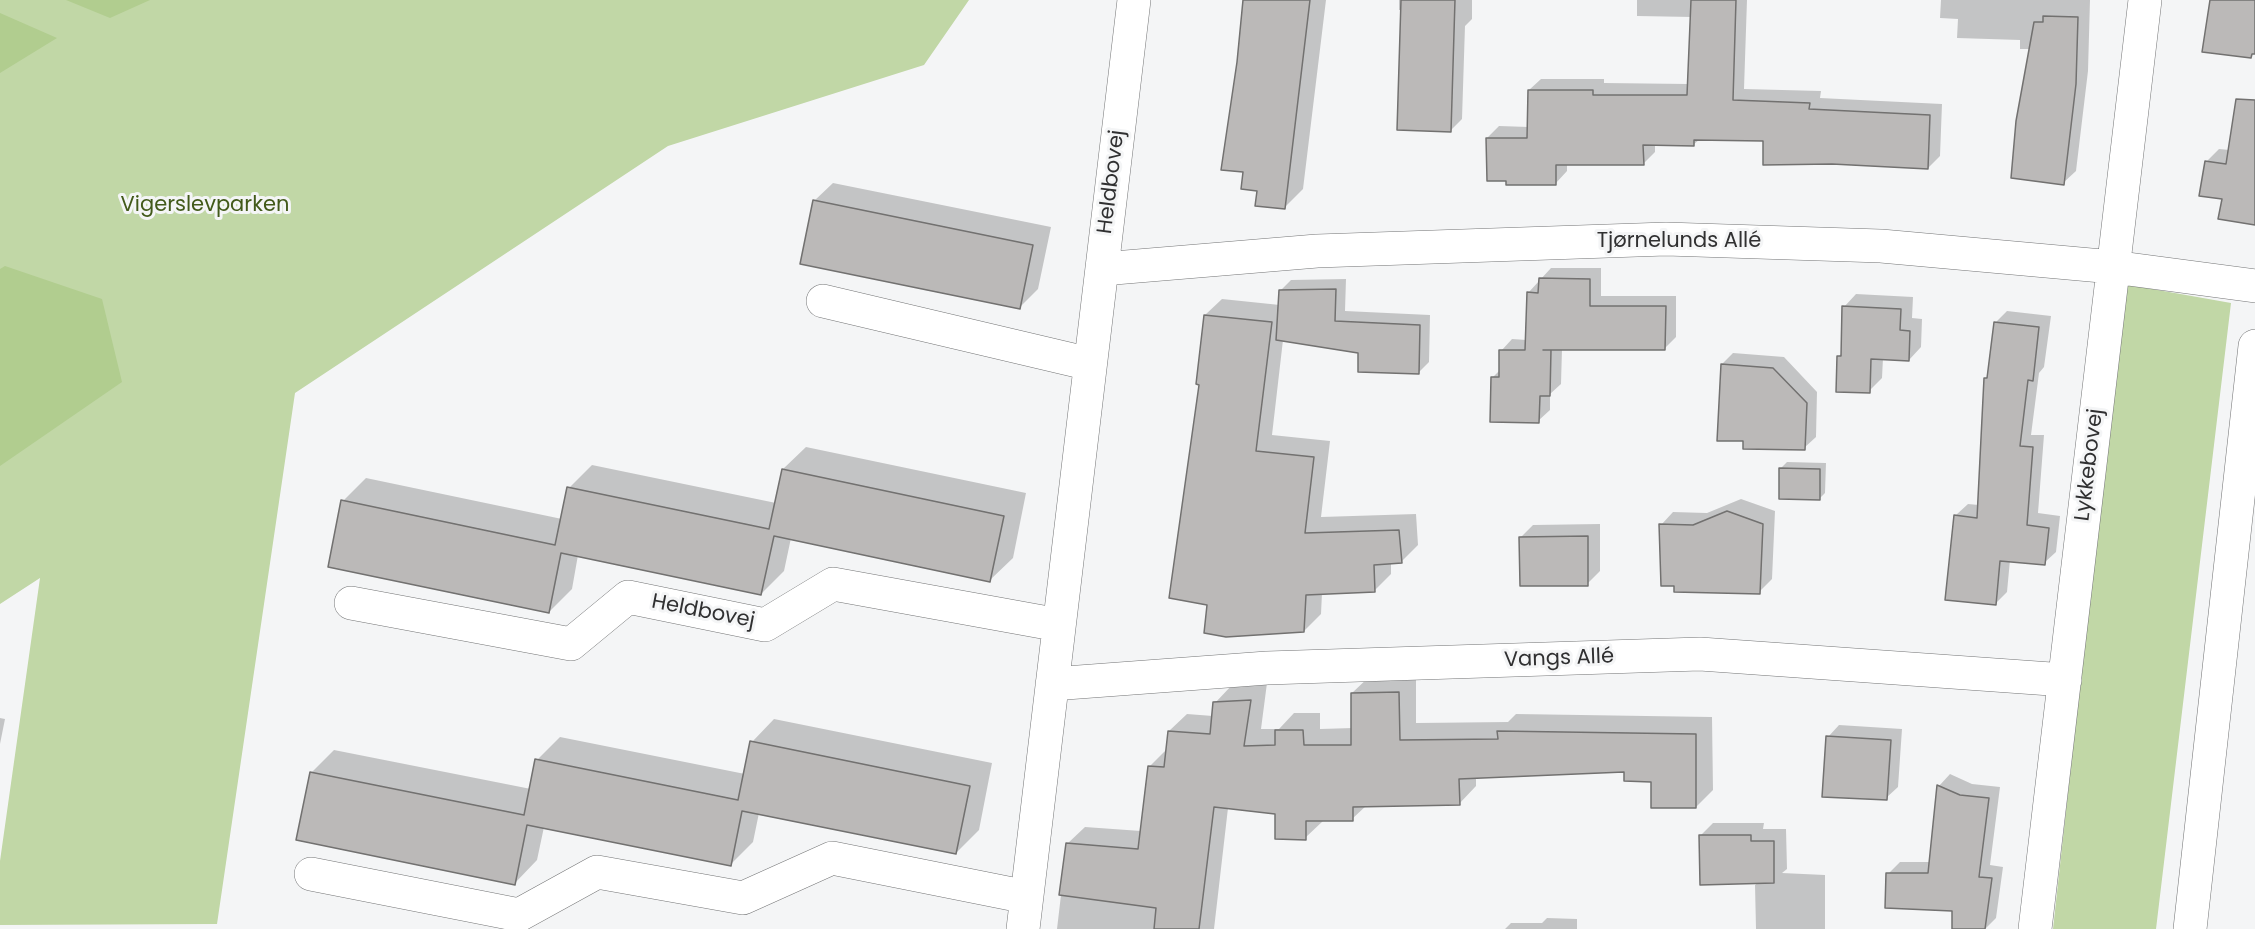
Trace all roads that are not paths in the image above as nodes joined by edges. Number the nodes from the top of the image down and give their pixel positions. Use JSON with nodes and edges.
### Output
{"nodes":[{"id":1,"x":1134,"y":0,"type":"edge"},
{"id":2,"x":2145,"y":0,"type":"edge"},
{"id":3,"x":2114,"y":267,"type":"junction"},
{"id":4,"x":1102,"y":269,"type":"junction"},
{"id":5,"x":2255,"y":286,"type":"edge"},
{"id":6,"x":823,"y":301,"type":"dead end"},
{"id":7,"x":2255,"y":346,"type":"edge"},
{"id":8,"x":1090,"y":364,"type":"junction"},
{"id":9,"x":351,"y":603,"type":"dead end"},
{"id":10,"x":1059,"y":626,"type":"junction"},
{"id":11,"x":2065,"y":680,"type":"junction"},
{"id":12,"x":1052,"y":684,"type":"junction"},
{"id":13,"x":311,"y":874,"type":"dead end"},
{"id":14,"x":1027,"y":897,"type":"junction"},
{"id":15,"x":1023,"y":929,"type":"edge"},
{"id":16,"x":2035,"y":929,"type":"edge"},
{"id":17,"x":2190,"y":929,"type":"edge"}],
"edges":[{"from":1,"to":4,"type":"street","name":"Heldbovej"},
{"from":2,"to":3,"type":"street","name":"Lykkebovej"},
{"from":3,"to":4,"type":"street","name":"Tjørnelunds Allé"},
{"from":3,"to":5,"type":"street","name":"Tjørnelunds Allé"},
{"from":3,"to":11,"type":"street","name":"Lykkebovej"},
{"from":4,"to":8,"type":"street","name":"Heldbovej"},
{"from":6,"to":8,"type":"street"},
{"from":7,"to":17,"type":"street"},
{"from":8,"to":10,"type":"street","name":"Heldbovej"},
{"from":9,"to":10,"type":"street","name":"Heldbovej"},
{"from":10,"to":12,"type":"street","name":"Heldbovej"},
{"from":11,"to":12,"type":"street","name":"Vangs Allé"},
{"from":11,"to":16,"type":"street","name":"Lykkebovej"},
{"from":12,"to":14,"type":"street","name":"Heldbovej"},
{"from":13,"to":14,"type":"street"},
{"from":14,"to":15,"type":"street","name":"Heldbovej"}]}
